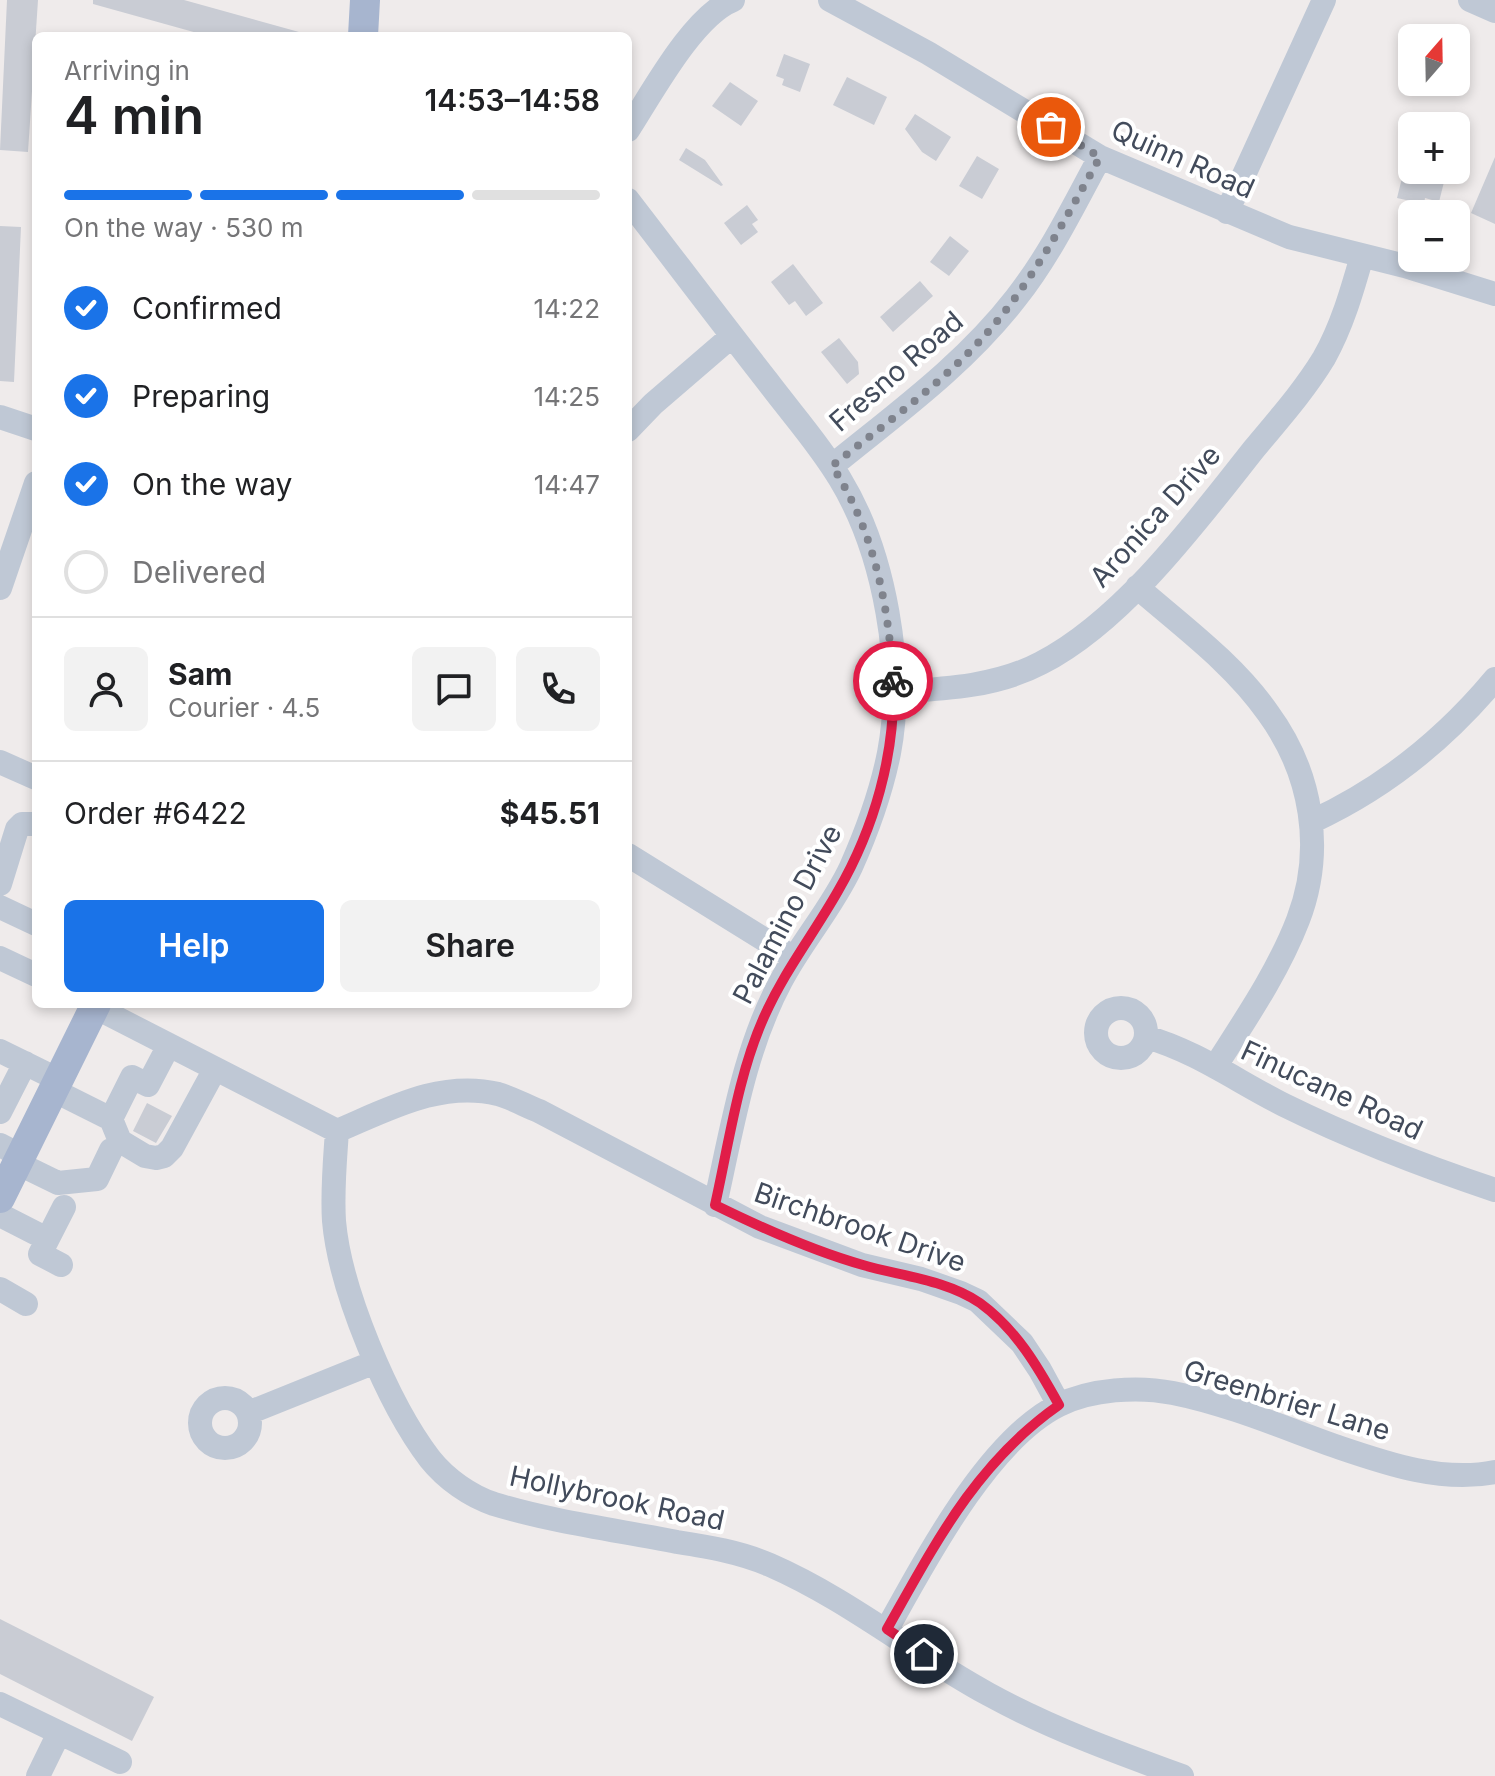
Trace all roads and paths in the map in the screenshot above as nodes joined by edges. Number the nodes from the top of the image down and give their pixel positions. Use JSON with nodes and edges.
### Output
{"nodes":[{"id":1,"x":365,"y":0,"type":"edge"},
{"id":2,"x":733,"y":0,"type":"edge"},
{"id":3,"x":830,"y":0,"type":"edge"},
{"id":4,"x":1324,"y":0,"type":"edge"},
{"id":5,"x":1470,"y":0,"type":"edge"},
{"id":6,"x":1495,"y":11,"type":"edge"},
{"id":7,"x":363,"y":32,"type":"edge"},
{"id":8,"x":632,"y":124,"type":"edge"},
{"id":9,"x":1100,"y":157,"type":"junction"},
{"id":10,"x":632,"y":205,"type":"edge"},
{"id":11,"x":1227,"y":212,"type":"junction"},
{"id":12,"x":1362,"y":256,"type":"junction"},
{"id":13,"x":1495,"y":294,"type":"edge"},
{"id":14,"x":732,"y":336,"type":"junction"},
{"id":15,"x":0,"y":417,"type":"edge"},
{"id":16,"x":632,"y":426,"type":"edge"},
{"id":17,"x":32,"y":428,"type":"edge"},
{"id":18,"x":832,"y":466,"type":"junction"},
{"id":19,"x":32,"y":495,"type":"edge"},
{"id":20,"x":1137,"y":587,"type":"junction"},
{"id":21,"x":0,"y":588,"type":"edge"},
{"id":22,"x":1495,"y":679,"type":"edge"},
{"id":23,"x":893,"y":692,"type":"junction"},
{"id":24,"x":0,"y":762,"type":"edge"},
{"id":25,"x":32,"y":776,"type":"edge"},
{"id":26,"x":1313,"y":821,"type":"junction"},
{"id":27,"x":29,"y":824,"type":"edge"},
{"id":28,"x":632,"y":857,"type":"edge"},
{"id":29,"x":0,"y":884,"type":"edge"},
{"id":30,"x":0,"y":907,"type":"edge"},
{"id":31,"x":32,"y":922,"type":"edge"},
{"id":32,"x":0,"y":943,"type":"edge"},
{"id":33,"x":32,"y":957,"type":"edge"},
{"id":34,"x":0,"y":958,"type":"edge"},
{"id":35,"x":794,"y":958,"type":"junction"},
{"id":36,"x":32,"y":973,"type":"edge"},
{"id":37,"x":95,"y":1008,"type":"edge"},
{"id":38,"x":100,"y":1008,"type":"edge"},
{"id":39,"x":1146,"y":1037,"type":"dead end"},
{"id":40,"x":169,"y":1045,"type":"junction"},
{"id":41,"x":0,"y":1051,"type":"edge"},
{"id":42,"x":25,"y":1063,"type":"junction"},
{"id":43,"x":1215,"y":1067,"type":"junction"},
{"id":44,"x":215,"y":1069,"type":"junction"},
{"id":45,"x":56,"y":1085,"type":"junction"},
{"id":46,"x":0,"y":1112,"type":"edge"},
{"id":47,"x":111,"y":1119,"type":"junction"},
{"id":48,"x":337,"y":1131,"type":"junction"},
{"id":49,"x":111,"y":1150,"type":"dead end"},
{"id":50,"x":13,"y":1155,"type":"edge"},
{"id":51,"x":1495,"y":1190,"type":"edge"},
{"id":52,"x":0,"y":1198,"type":"edge"},
{"id":53,"x":715,"y":1205,"type":"junction"},
{"id":54,"x":64,"y":1207,"type":"dead end"},
{"id":55,"x":0,"y":1215,"type":"edge"},
{"id":56,"x":47,"y":1239,"type":"junction"},
{"id":57,"x":61,"y":1265,"type":"dead end"},
{"id":58,"x":0,"y":1289,"type":"edge"},
{"id":59,"x":26,"y":1304,"type":"dead end"},
{"id":60,"x":375,"y":1362,"type":"junction"},
{"id":61,"x":1059,"y":1405,"type":"junction"},
{"id":62,"x":248,"y":1413,"type":"dead end"},
{"id":63,"x":1495,"y":1472,"type":"edge"},
{"id":64,"x":887,"y":1629,"type":"junction"},
{"id":65,"x":0,"y":1704,"type":"edge"},
{"id":66,"x":59,"y":1733,"type":"junction"},
{"id":67,"x":120,"y":1762,"type":"dead end"},
{"id":68,"x":38,"y":1776,"type":"edge"},
{"id":69,"x":1182,"y":1776,"type":"edge"}],
"edges":[{"from":1,"to":7,"type":"main road"},
{"from":2,"to":8,"type":"street"},
{"from":3,"to":9,"type":"street","name":"Quinn Road"},
{"from":4,"to":11,"type":"street"},
{"from":5,"to":6,"type":"street"},
{"from":9,"to":11,"type":"street","name":"Quinn Road"},
{"from":9,"to":18,"type":"street","name":"Fresno Road"},
{"from":10,"to":14,"type":"street","name":"Palamino Drive"},
{"from":11,"to":12,"type":"street","name":"Quinn Road"},
{"from":12,"to":13,"type":"street","name":"Quinn Road"},
{"from":12,"to":20,"type":"street","name":"Aronica Drive"},
{"from":14,"to":16,"type":"street"},
{"from":14,"to":18,"type":"street","name":"Palamino Drive"},
{"from":15,"to":17,"type":"street"},
{"from":18,"to":23,"type":"street","name":"Palamino Drive"},
{"from":19,"to":21,"type":"street"},
{"from":20,"to":23,"type":"street","name":"Aronica Drive"},
{"from":20,"to":26,"type":"street"},
{"from":22,"to":26,"type":"street"},
{"from":23,"to":35,"type":"street","name":"Palamino Drive"},
{"from":24,"to":25,"type":"street"},
{"from":26,"to":43,"type":"street"},
{"from":27,"to":29,"type":"street"},
{"from":28,"to":35,"type":"street"},
{"from":30,"to":31,"type":"street"},
{"from":32,"to":33,"type":"street"},
{"from":34,"to":36,"type":"street"},
{"from":35,"to":53,"type":"street","name":"Palamino Drive"},
{"from":37,"to":45,"type":"main road"},
{"from":38,"to":40,"type":"street"},
{"from":39,"to":43,"type":"street","name":"Finucane Road"},
{"from":40,"to":44,"type":"street"},
{"from":40,"to":47,"type":"street"},
{"from":41,"to":42,"type":"street"},
{"from":42,"to":45,"type":"street"},
{"from":42,"to":46,"type":"street"},
{"from":43,"to":51,"type":"street","name":"Finucane Road"},
{"from":44,"to":47,"type":"street"},
{"from":44,"to":48,"type":"street"},
{"from":45,"to":47,"type":"street"},
{"from":45,"to":50,"type":"main road"},
{"from":48,"to":53,"type":"street","name":"Birchbrook Drive"},
{"from":48,"to":60,"type":"street","name":"Hollybrook Road"},
{"from":49,"to":50,"type":"street"},
{"from":50,"to":52,"type":"main road"},
{"from":53,"to":61,"type":"street","name":"Birchbrook Drive"},
{"from":54,"to":56,"type":"street"},
{"from":55,"to":56,"type":"street"},
{"from":56,"to":57,"type":"street"},
{"from":58,"to":59,"type":"street"},
{"from":60,"to":62,"type":"street"},
{"from":60,"to":64,"type":"street","name":"Hollybrook Road"},
{"from":61,"to":63,"type":"street","name":"Greenbrier Lane"},
{"from":61,"to":64,"type":"street","name":"Greenbrier Lane"},
{"from":64,"to":69,"type":"street","name":"Hollybrook Road"},
{"from":65,"to":66,"type":"street"},
{"from":66,"to":67,"type":"street"},
{"from":66,"to":68,"type":"street"}]}
